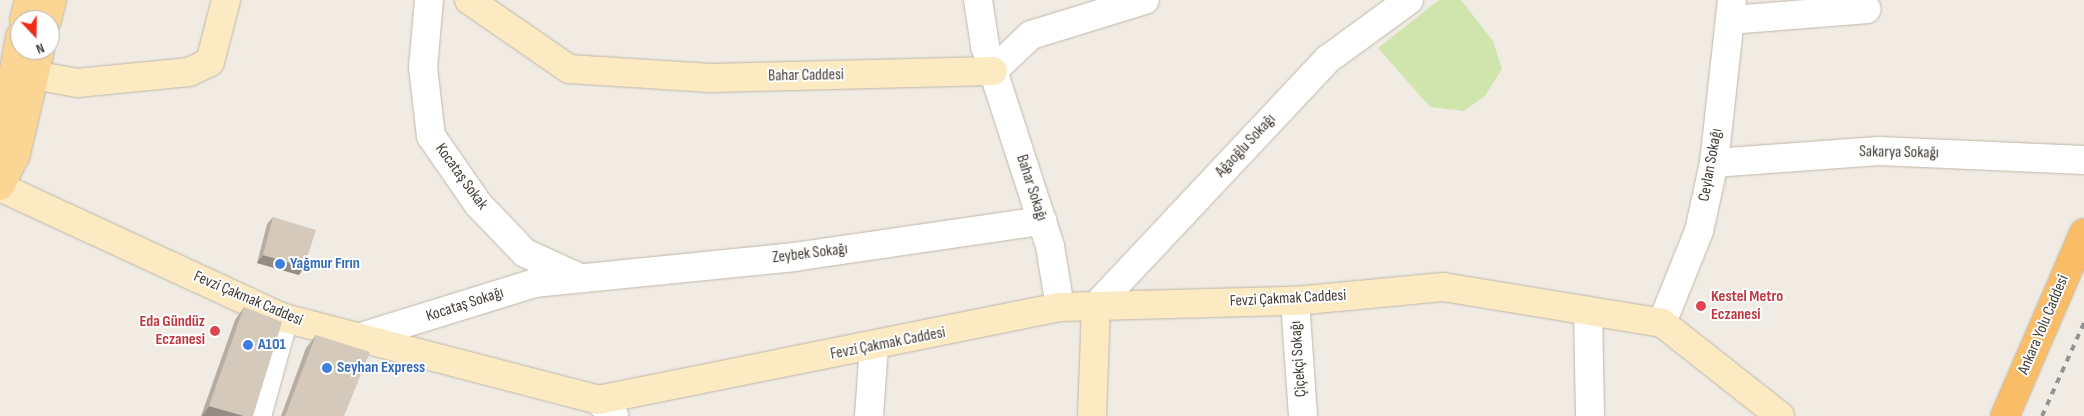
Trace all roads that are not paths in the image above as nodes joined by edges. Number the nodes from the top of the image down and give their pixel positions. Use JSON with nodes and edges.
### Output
{"nodes":[{"id":1,"x":226,"y":0,"type":"edge"},
{"id":2,"x":430,"y":0,"type":"edge"},
{"id":3,"x":469,"y":0,"type":"edge"},
{"id":4,"x":978,"y":0,"type":"edge"},
{"id":5,"x":1146,"y":0,"type":"edge"},
{"id":6,"x":1409,"y":0,"type":"edge"},
{"id":7,"x":1867,"y":9,"type":"dead end"},
{"id":8,"x":1731,"y":10,"type":"edge"},
{"id":9,"x":16,"y":60,"type":"edge"},
{"id":10,"x":37,"y":62,"type":"edge"},
{"id":11,"x":994,"y":71,"type":"junction"},
{"id":12,"x":0,"y":147,"type":"edge"},
{"id":13,"x":2084,"y":160,"type":"edge"},
{"id":14,"x":1714,"y":163,"type":"junction"},
{"id":15,"x":0,"y":186,"type":"edge"},
{"id":16,"x":1042,"y":220,"type":"junction"},
{"id":17,"x":2084,"y":234,"type":"edge"},
{"id":18,"x":578,"y":277,"type":"junction"},
{"id":19,"x":1295,"y":301,"type":"junction"},
{"id":20,"x":1096,"y":306,"type":"junction"},
{"id":21,"x":1060,"y":307,"type":"junction"},
{"id":22,"x":1588,"y":311,"type":"junction"},
{"id":23,"x":284,"y":318,"type":"junction"},
{"id":24,"x":1662,"y":323,"type":"junction"},
{"id":25,"x":354,"y":339,"type":"junction"},
{"id":26,"x":874,"y":347,"type":"junction"},
{"id":27,"x":606,"y":408,"type":"edge"},
{"id":28,"x":258,"y":416,"type":"edge"},
{"id":29,"x":869,"y":416,"type":"edge"},
{"id":30,"x":1092,"y":416,"type":"edge"},
{"id":31,"x":1303,"y":416,"type":"edge"},
{"id":32,"x":1590,"y":416,"type":"edge"},
{"id":33,"x":1780,"y":416,"type":"edge"},
{"id":34,"x":2005,"y":416,"type":"edge"}],
"edges":[{"from":1,"to":10,"type":"main road"},
{"from":2,"to":18,"type":"street","name":"Kocataş Sokak"},
{"from":3,"to":11,"type":"main road","name":"Bahar Caddesi"},
{"from":4,"to":11,"type":"street","name":"Bahar Sokağı"},
{"from":5,"to":11,"type":"street"},
{"from":6,"to":20,"type":"street","name":"Ağaoğlu Sokağı"},
{"from":7,"to":8,"type":"street"},
{"from":8,"to":14,"type":"street","name":"Ceylan Sokağı"},
{"from":9,"to":12,"type":"main road"},
{"from":10,"to":15,"type":"main road"},
{"from":11,"to":16,"type":"street","name":"Bahar Sokağı"},
{"from":13,"to":14,"type":"street","name":"Sakarya Sokağı"},
{"from":14,"to":24,"type":"street","name":"Ceylan Sokağı"},
{"from":15,"to":23,"type":"main road","name":"Fevzi Çakmak Caddesi"},
{"from":16,"to":18,"type":"street","name":"Zeybek Sokağı"},
{"from":16,"to":21,"type":"street","name":"Bahar Sokağı"},
{"from":17,"to":34,"type":"highway","name":"Ankara Yolu Caddesi"},
{"from":18,"to":25,"type":"street","name":"Kocataş Sokağı"},
{"from":19,"to":20,"type":"main road","name":"Fevzi Çakmak Caddesi"},
{"from":19,"to":22,"type":"main road","name":"Fevzi Çakmak Caddesi"},
{"from":19,"to":31,"type":"street","name":"Çiçekçi Sokağı"},
{"from":20,"to":21,"type":"main road","name":"Fevzi Çakmak Caddesi"},
{"from":20,"to":30,"type":"main road"},
{"from":21,"to":26,"type":"main road","name":"Fevzi Çakmak Caddesi"},
{"from":22,"to":24,"type":"main road","name":"Fevzi Çakmak Caddesi"},
{"from":22,"to":32,"type":"street"},
{"from":23,"to":25,"type":"main road","name":"Fevzi Çakmak Caddesi"},
{"from":23,"to":28,"type":"street"},
{"from":24,"to":33,"type":"main road","name":"Fevzi Çakmak Caddesi"},
{"from":25,"to":27,"type":"main road","name":"Fevzi Çakmak Caddesi"},
{"from":26,"to":27,"type":"main road","name":"Fevzi Çakmak Caddesi"},
{"from":26,"to":29,"type":"street"}]}
